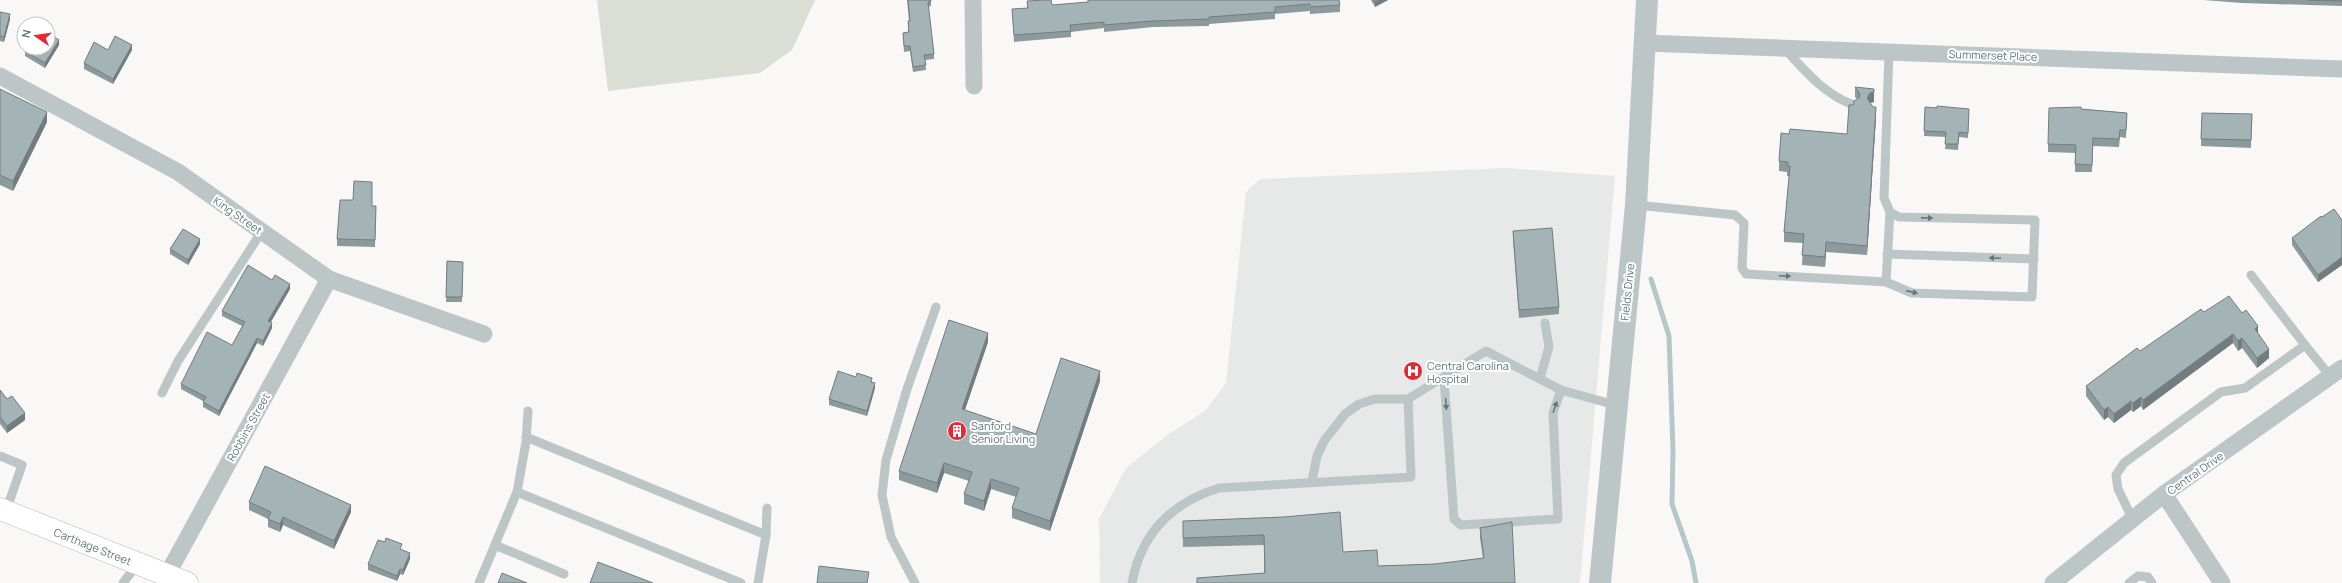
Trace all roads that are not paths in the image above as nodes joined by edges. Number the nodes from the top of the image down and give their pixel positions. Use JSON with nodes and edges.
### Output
{"nodes":[{"id":1,"x":973,"y":0,"type":"edge"},
{"id":2,"x":1647,"y":0,"type":"edge"},
{"id":3,"x":1644,"y":43,"type":"junction"},
{"id":4,"x":1784,"y":48,"type":"junction"},
{"id":5,"x":1889,"y":51,"type":"junction"},
{"id":6,"x":2342,"y":69,"type":"edge"},
{"id":7,"x":0,"y":76,"type":"edge"},
{"id":8,"x":974,"y":86,"type":"dead end"},
{"id":9,"x":1854,"y":105,"type":"edge"},
{"id":10,"x":1636,"y":205,"type":"junction"},
{"id":11,"x":1890,"y":212,"type":"junction"},
{"id":12,"x":262,"y":232,"type":"junction"},
{"id":13,"x":1887,"y":254,"type":"junction"},
{"id":14,"x":2034,"y":259,"type":"junction"},
{"id":15,"x":2251,"y":275,"type":"dead end"},
{"id":16,"x":329,"y":279,"type":"junction"},
{"id":17,"x":1886,"y":282,"type":"junction"},
{"id":18,"x":936,"y":307,"type":"dead end"},
{"id":19,"x":1545,"y":323,"type":"dead end"},
{"id":20,"x":484,"y":334,"type":"dead end"},
{"id":21,"x":2305,"y":345,"type":"junction"},
{"id":22,"x":2336,"y":372,"type":"edge"},
{"id":23,"x":1444,"y":378,"type":"junction"},
{"id":24,"x":1540,"y":378,"type":"junction"},
{"id":25,"x":1561,"y":390,"type":"junction"},
{"id":26,"x":162,"y":393,"type":"dead end"},
{"id":27,"x":1408,"y":399,"type":"junction"},
{"id":28,"x":1615,"y":405,"type":"junction"},
{"id":29,"x":528,"y":411,"type":"dead end"},
{"id":30,"x":526,"y":437,"type":"junction"},
{"id":31,"x":0,"y":456,"type":"edge"},
{"id":32,"x":1312,"y":481,"type":"junction"},
{"id":33,"x":517,"y":492,"type":"junction"},
{"id":34,"x":2164,"y":494,"type":"junction"},
{"id":35,"x":767,"y":508,"type":"dead end"},
{"id":36,"x":3,"y":510,"type":"edge"},
{"id":37,"x":2133,"y":520,"type":"junction"},
{"id":38,"x":766,"y":535,"type":"junction"},
{"id":39,"x":496,"y":545,"type":"junction"},
{"id":40,"x":138,"y":563,"type":"junction"},
{"id":41,"x":564,"y":574,"type":"dead end"},
{"id":42,"x":177,"y":579,"type":"edge"},
{"id":43,"x":123,"y":583,"type":"edge"},
{"id":44,"x":479,"y":583,"type":"edge"},
{"id":45,"x":741,"y":583,"type":"edge"},
{"id":46,"x":758,"y":583,"type":"edge"},
{"id":47,"x":915,"y":583,"type":"edge"},
{"id":48,"x":1132,"y":583,"type":"edge"},
{"id":49,"x":1600,"y":583,"type":"edge"},
{"id":50,"x":2053,"y":583,"type":"edge"},
{"id":51,"x":2129,"y":583,"type":"edge"},
{"id":52,"x":2152,"y":583,"type":"edge"},
{"id":53,"x":2222,"y":583,"type":"edge"}],
"edges":[{"from":1,"to":8,"type":"street"},
{"from":2,"to":3,"type":"street","name":"Fields Drive"},
{"from":3,"to":4,"type":"street","name":"Summerset Place"},
{"from":3,"to":10,"type":"street","name":"Fields Drive"},
{"from":4,"to":5,"type":"street","name":"Summerset Place"},
{"from":4,"to":9,"type":"lane"},
{"from":5,"to":6,"type":"street","name":"Summerset Place"},
{"from":5,"to":11,"type":"lane"},
{"from":7,"to":12,"type":"street","name":"King Street"},
{"from":10,"to":17,"type":"lane","one_way":true},
{"from":10,"to":28,"type":"street","name":"Fields Drive"},
{"from":11,"to":13,"type":"lane"},
{"from":11,"to":14,"type":"lane","one_way":true},
{"from":12,"to":16,"type":"street","name":"King Street"},
{"from":12,"to":26,"type":"lane"},
{"from":14,"to":13,"type":"lane","one_way":true},
{"from":13,"to":17,"type":"lane"},
{"from":17,"to":14,"type":"lane","one_way":true},
{"from":15,"to":21,"type":"lane"},
{"from":16,"to":20,"type":"street","name":"King Street"},
{"from":16,"to":42,"type":"street","name":"Robbins Street"},
{"from":18,"to":47,"type":"lane"},
{"from":19,"to":24,"type":"lane"},
{"from":21,"to":22,"type":"lane"},
{"from":21,"to":37,"type":"lane"},
{"from":22,"to":34,"type":"street","name":"Central Drive"},
{"from":23,"to":24,"type":"lane"},
{"from":23,"to":25,"type":"lane","one_way":true},
{"from":23,"to":27,"type":"lane"},
{"from":24,"to":25,"type":"lane"},
{"from":25,"to":28,"type":"lane"},
{"from":27,"to":32,"type":"lane"},
{"from":27,"to":32,"type":"lane"},
{"from":28,"to":49,"type":"street","name":"Fields Drive"},
{"from":29,"to":30,"type":"lane"},
{"from":30,"to":33,"type":"lane"},
{"from":30,"to":38,"type":"lane"},
{"from":31,"to":36,"type":"lane"},
{"from":32,"to":48,"type":"lane"},
{"from":33,"to":39,"type":"lane"},
{"from":33,"to":45,"type":"lane"},
{"from":34,"to":37,"type":"street","name":"Central Drive"},
{"from":34,"to":53,"type":"street"},
{"from":35,"to":38,"type":"lane"},
{"from":36,"to":40,"type":"main road","name":"Carthage Street"},
{"from":37,"to":50,"type":"street","name":"Central Drive"},
{"from":38,"to":46,"type":"lane"},
{"from":39,"to":41,"type":"lane"},
{"from":39,"to":44,"type":"lane"},
{"from":40,"to":42,"type":"main road","name":"Carthage Street"},
{"from":40,"to":43,"type":"lane"},
{"from":51,"to":52,"type":"lane"}]}
